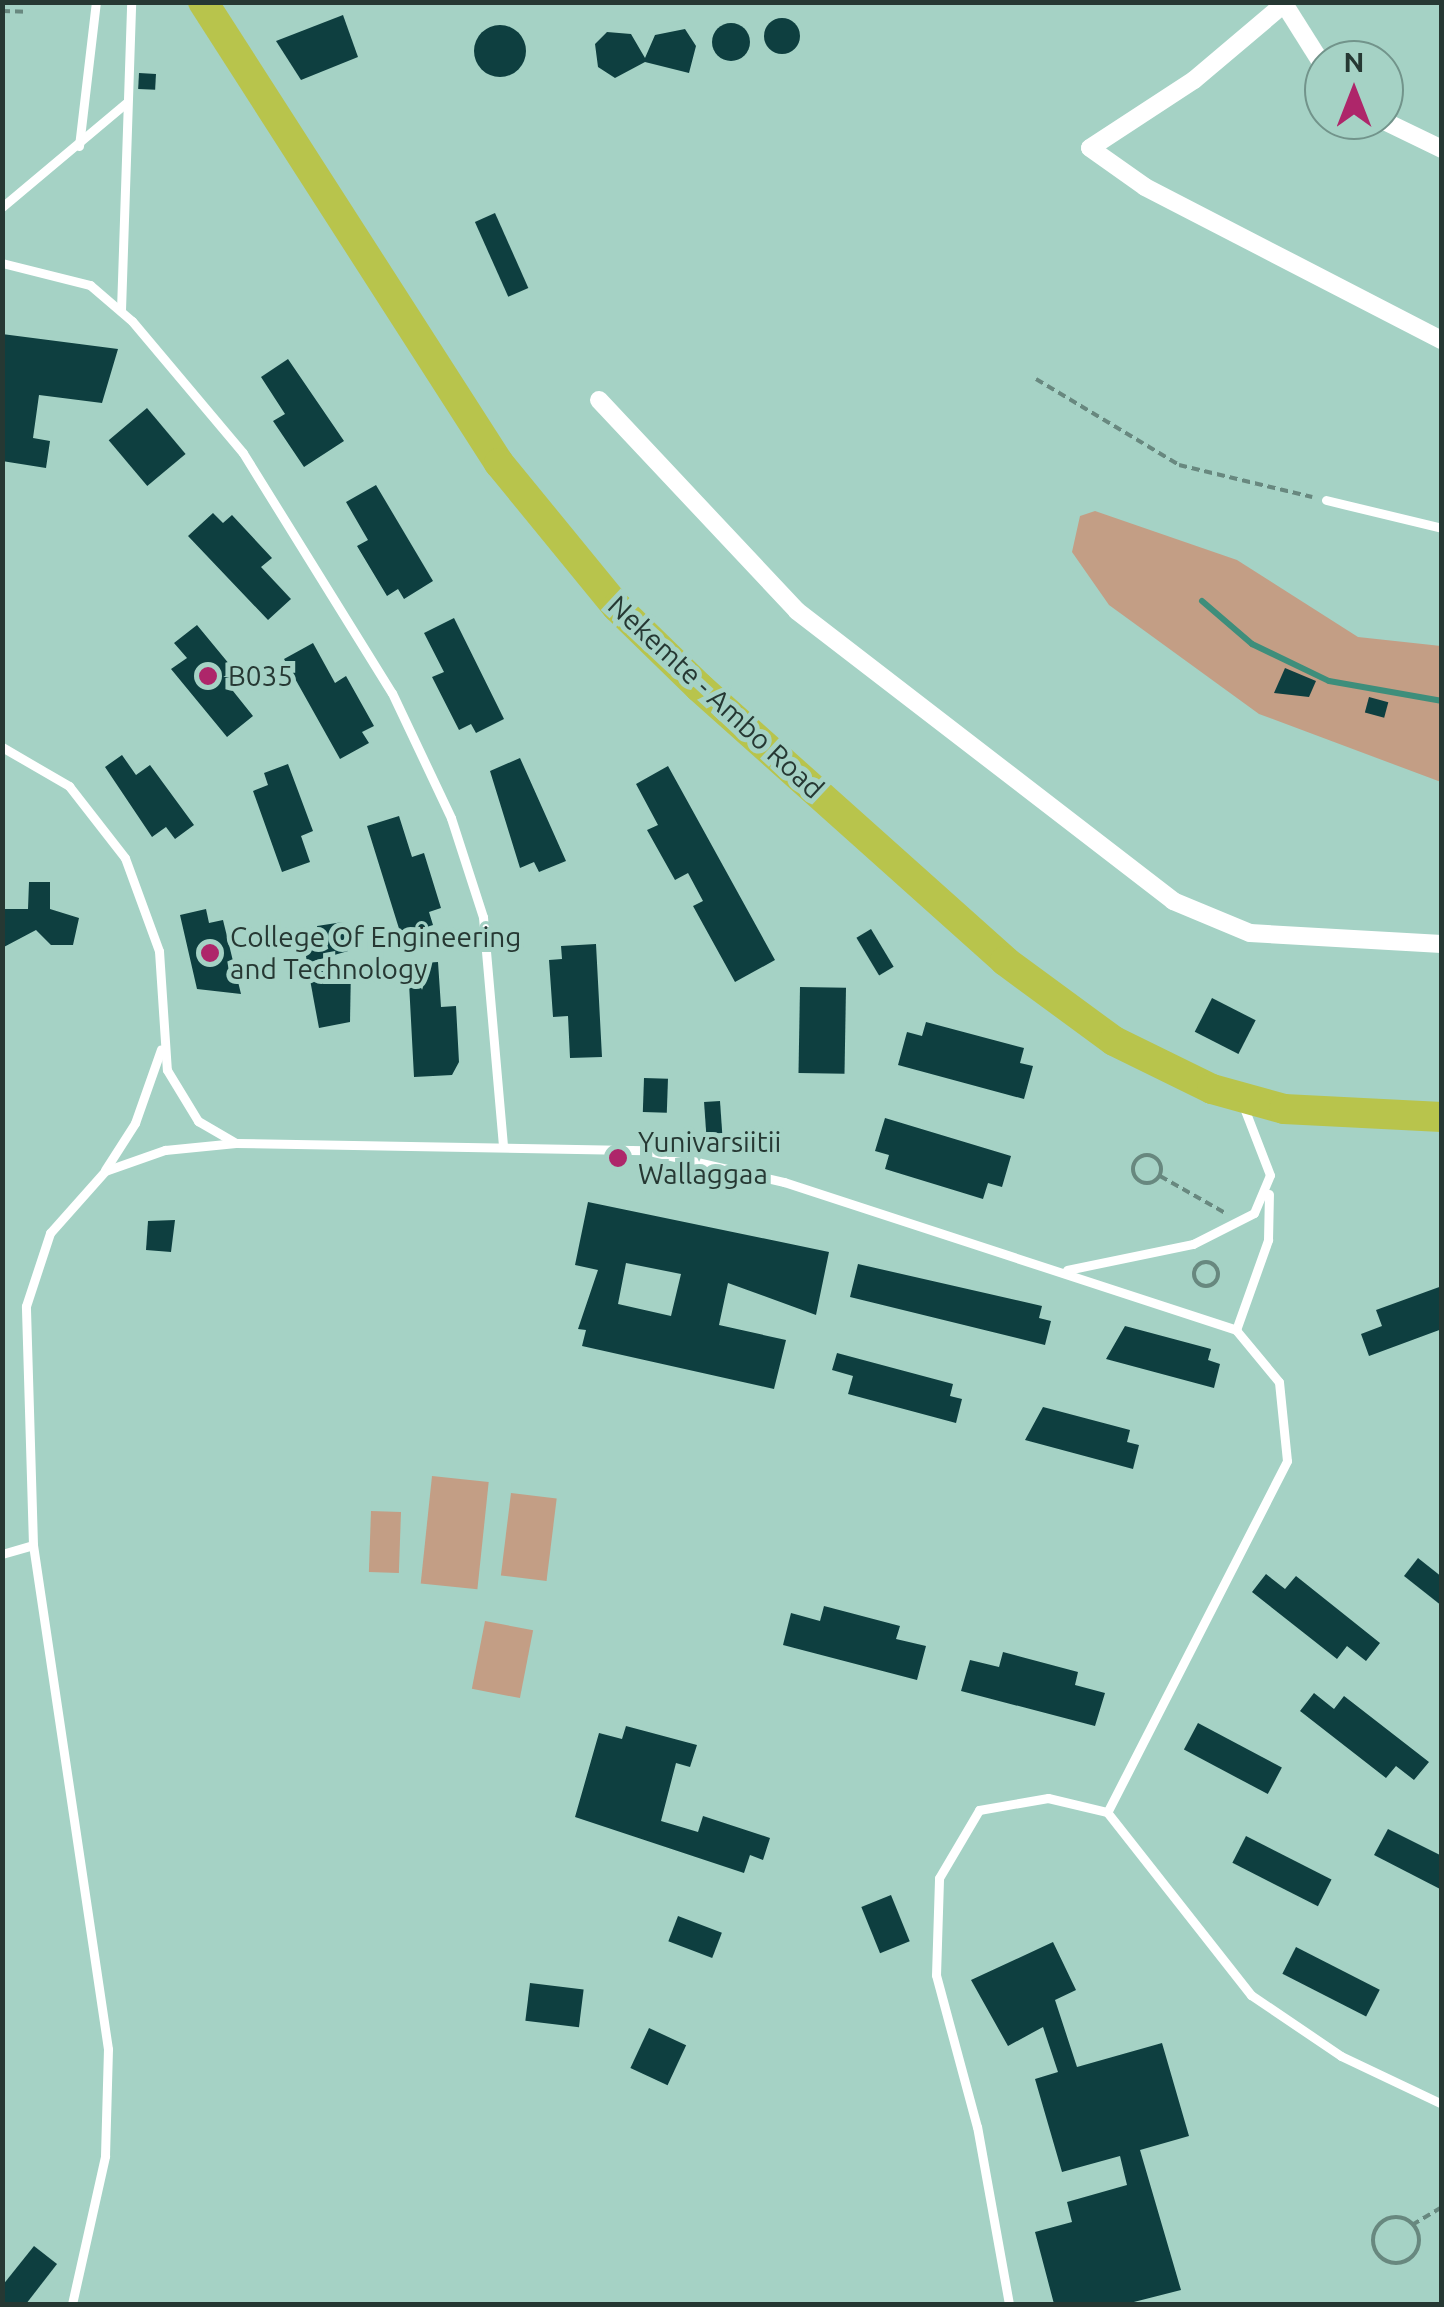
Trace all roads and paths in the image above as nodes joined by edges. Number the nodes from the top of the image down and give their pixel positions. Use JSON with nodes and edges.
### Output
{"nodes":[{"id":1,"x":96,"y":2,"type":"edge"},
{"id":2,"x":131,"y":2,"type":"edge"},
{"id":3,"x":202,"y":2,"type":"edge"},
{"id":4,"x":1283,"y":3,"type":"edge"},
{"id":5,"x":2,"y":11,"type":"edge"},
{"id":6,"x":28,"y":12,"type":"dead end"},
{"id":7,"x":1307,"y":40,"type":"edge"},
{"id":8,"x":127,"y":102,"type":"junction"},
{"id":9,"x":1404,"y":131,"type":"edge"},
{"id":10,"x":78,"y":146,"type":"junction"},
{"id":11,"x":1442,"y":149,"type":"edge"},
{"id":12,"x":2,"y":208,"type":"edge"},
{"id":13,"x":2,"y":263,"type":"edge"},
{"id":14,"x":121,"y":310,"type":"junction"},
{"id":15,"x":1442,"y":340,"type":"edge"},
{"id":16,"x":1036,"y":379,"type":"dead end"},
{"id":17,"x":599,"y":400,"type":"dead end"},
{"id":18,"x":1326,"y":500,"type":"joint"},
{"id":19,"x":1442,"y":528,"type":"edge"},
{"id":20,"x":2,"y":747,"type":"edge"},
{"id":21,"x":1442,"y":944,"type":"edge"},
{"id":22,"x":162,"y":1046,"type":"junction"},
{"id":23,"x":1241,"y":1097,"type":"junction"},
{"id":24,"x":1442,"y":1117,"type":"edge"},
{"id":25,"x":236,"y":1144,"type":"junction"},
{"id":26,"x":503,"y":1146,"type":"junction"},
{"id":27,"x":105,"y":1171,"type":"junction"},
{"id":28,"x":1160,"y":1176,"type":"junction"},
{"id":29,"x":1268,"y":1189,"type":"junction"},
{"id":30,"x":1241,"y":1222,"type":"junction"},
{"id":31,"x":1064,"y":1271,"type":"junction"},
{"id":32,"x":1215,"y":1283,"type":"joint"},
{"id":33,"x":1236,"y":1330,"type":"junction"},
{"id":34,"x":33,"y":1545,"type":"junction"},
{"id":35,"x":2,"y":1554,"type":"edge"},
{"id":36,"x":1107,"y":1812,"type":"junction"},
{"id":37,"x":1442,"y":2104,"type":"edge"},
{"id":38,"x":1442,"y":2207,"type":"edge"},
{"id":39,"x":1412,"y":2225,"type":"junction"},
{"id":40,"x":72,"y":2304,"type":"edge"},
{"id":41,"x":1009,"y":2304,"type":"edge"}],
"edges":[{"from":1,"to":10,"type":"lane"},
{"from":2,"to":8,"type":"lane"},
{"from":3,"to":23,"type":"highway","name":"Nekemte - Ambo Road"},
{"from":4,"to":7,"type":"street"},
{"from":4,"to":15,"type":"street"},
{"from":5,"to":6,"type":"path"},
{"from":8,"to":10,"type":"lane"},
{"from":8,"to":14,"type":"lane"},
{"from":9,"to":11,"type":"street"},
{"from":10,"to":12,"type":"lane"},
{"from":13,"to":14,"type":"lane"},
{"from":14,"to":26,"type":"lane"},
{"from":16,"to":18,"type":"path"},
{"from":17,"to":21,"type":"street"},
{"from":18,"to":19,"type":"lane"},
{"from":20,"to":22,"type":"lane"},
{"from":22,"to":25,"type":"lane"},
{"from":22,"to":27,"type":"lane"},
{"from":23,"to":24,"type":"highway","name":"Nekemte - Ambo Road"},
{"from":23,"to":29,"type":"lane"},
{"from":25,"to":26,"type":"lane"},
{"from":25,"to":27,"type":"lane"},
{"from":26,"to":31,"type":"lane"},
{"from":27,"to":34,"type":"lane"},
{"from":28,"to":28,"type":"path"},
{"from":28,"to":30,"type":"path"},
{"from":29,"to":30,"type":"lane"},
{"from":29,"to":33,"type":"lane"},
{"from":30,"to":31,"type":"lane"},
{"from":31,"to":33,"type":"lane"},
{"from":32,"to":32,"type":"path"},
{"from":33,"to":36,"type":"lane"},
{"from":34,"to":35,"type":"lane"},
{"from":34,"to":40,"type":"lane"},
{"from":36,"to":37,"type":"lane"},
{"from":36,"to":41,"type":"lane"},
{"from":38,"to":39,"type":"path"},
{"from":39,"to":39,"type":"path"}]}
